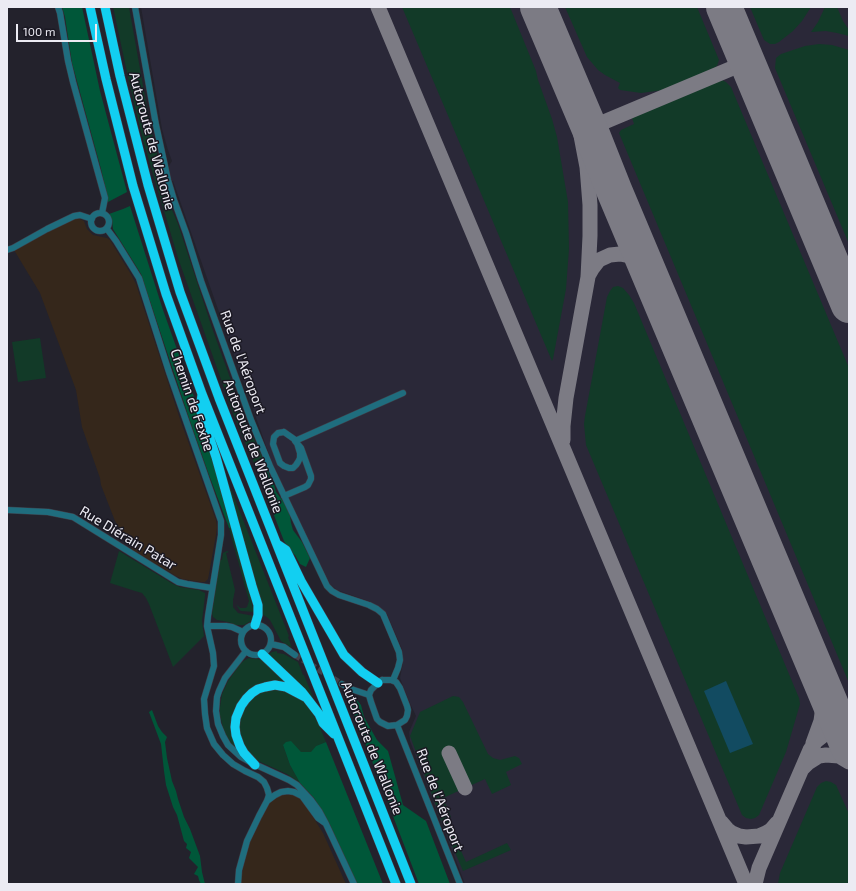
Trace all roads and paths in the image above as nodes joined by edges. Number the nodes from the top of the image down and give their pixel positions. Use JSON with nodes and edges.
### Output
{"nodes":[{"id":1,"x":58,"y":7,"type":"edge"},
{"id":2,"x":90,"y":7,"type":"edge"},
{"id":3,"x":105,"y":7,"type":"edge"},
{"id":4,"x":135,"y":7,"type":"edge"},
{"id":5,"x":102,"y":213,"type":"junction"},
{"id":6,"x":92,"y":219,"type":"junction"},
{"id":7,"x":107,"y":229,"type":"junction"},
{"id":8,"x":7,"y":250,"type":"edge"},
{"id":9,"x":403,"y":393,"type":"dead end"},
{"id":10,"x":202,"y":394,"type":"junction"},
{"id":11,"x":295,"y":441,"type":"junction"},
{"id":12,"x":284,"y":496,"type":"junction"},
{"id":13,"x":7,"y":510,"type":"edge"},
{"id":14,"x":276,"y":543,"type":"junction"},
{"id":15,"x":212,"y":588,"type":"junction"},
{"id":16,"x":255,"y":625,"type":"junction"},
{"id":17,"x":207,"y":626,"type":"junction"},
{"id":18,"x":243,"y":632,"type":"junction"},
{"id":19,"x":271,"y":644,"type":"junction"},
{"id":20,"x":246,"y":651,"type":"junction"},
{"id":21,"x":262,"y":654,"type":"junction"},
{"id":22,"x":295,"y":655,"type":"tunnel mouth"},
{"id":23,"x":394,"y":680,"type":"junction"},
{"id":24,"x":378,"y":683,"type":"junction"},
{"id":25,"x":342,"y":684,"type":"tunnel mouth"},
{"id":26,"x":369,"y":694,"type":"junction"},
{"id":27,"x":306,"y":697,"type":"junction"},
{"id":28,"x":397,"y":725,"type":"junction"},
{"id":29,"x":337,"y":736,"type":"junction"},
{"id":30,"x":255,"y":765,"type":"junction"},
{"id":31,"x":268,"y":801,"type":"junction"},
{"id":32,"x":326,"y":824,"type":"junction"},
{"id":33,"x":238,"y":884,"type":"edge"},
{"id":34,"x":354,"y":884,"type":"edge"},
{"id":35,"x":396,"y":884,"type":"edge"},
{"id":36,"x":411,"y":884,"type":"edge"},
{"id":37,"x":460,"y":884,"type":"edge"}],
"edges":[{"from":1,"to":5,"type":"street","name":"Chemin de Fexhe"},
{"from":2,"to":10,"type":"highway","name":"Autoroute de Wallonie"},
{"from":3,"to":14,"type":"highway","name":"Autoroute de Wallonie"},
{"from":4,"to":12,"type":"street","name":"Rue de l'Aéroport"},
{"from":5,"to":6,"type":"street"},
{"from":5,"to":7,"type":"street","name":"Chemin de Fexhe"},
{"from":6,"to":7,"type":"street"},
{"from":6,"to":8,"type":"street"},
{"from":7,"to":15,"type":"street","name":"Chemin de Fexhe"},
{"from":9,"to":11,"type":"street"},
{"from":10,"to":16,"type":"highway"},
{"from":10,"to":29,"type":"highway","name":"Autoroute de Wallonie"},
{"from":11,"to":11,"type":"street"},
{"from":11,"to":12,"type":"street"},
{"from":12,"to":23,"type":"street","name":"Rue de l'Aéroport"},
{"from":13,"to":15,"type":"street","name":"Rue Diérain Patar"},
{"from":14,"to":24,"type":"highway"},
{"from":14,"to":36,"type":"highway","name":"Autoroute de Wallonie"},
{"from":15,"to":17,"type":"street","name":"Chemin de Fexhe"},
{"from":16,"to":18,"type":"street"},
{"from":16,"to":19,"type":"street"},
{"from":17,"to":18,"type":"street"},
{"from":17,"to":31,"type":"street"},
{"from":18,"to":20,"type":"street"},
{"from":19,"to":21,"type":"street"},
{"from":19,"to":22,"type":"street"},
{"from":20,"to":21,"type":"street"},
{"from":20,"to":30,"type":"street"},
{"from":21,"to":27,"type":"highway"},
{"from":23,"to":24,"type":"street"},
{"from":23,"to":28,"type":"street"},
{"from":24,"to":26,"type":"street"},
{"from":25,"to":26,"type":"street"},
{"from":26,"to":28,"type":"street"},
{"from":27,"to":29,"type":"highway"},
{"from":27,"to":30,"type":"highway"},
{"from":28,"to":37,"type":"street","name":"Rue de l'Aéroport"},
{"from":29,"to":35,"type":"highway","name":"Autoroute de Wallonie"},
{"from":30,"to":32,"type":"street"},
{"from":31,"to":32,"type":"street"},
{"from":31,"to":33,"type":"street"},
{"from":32,"to":34,"type":"street"}]}
